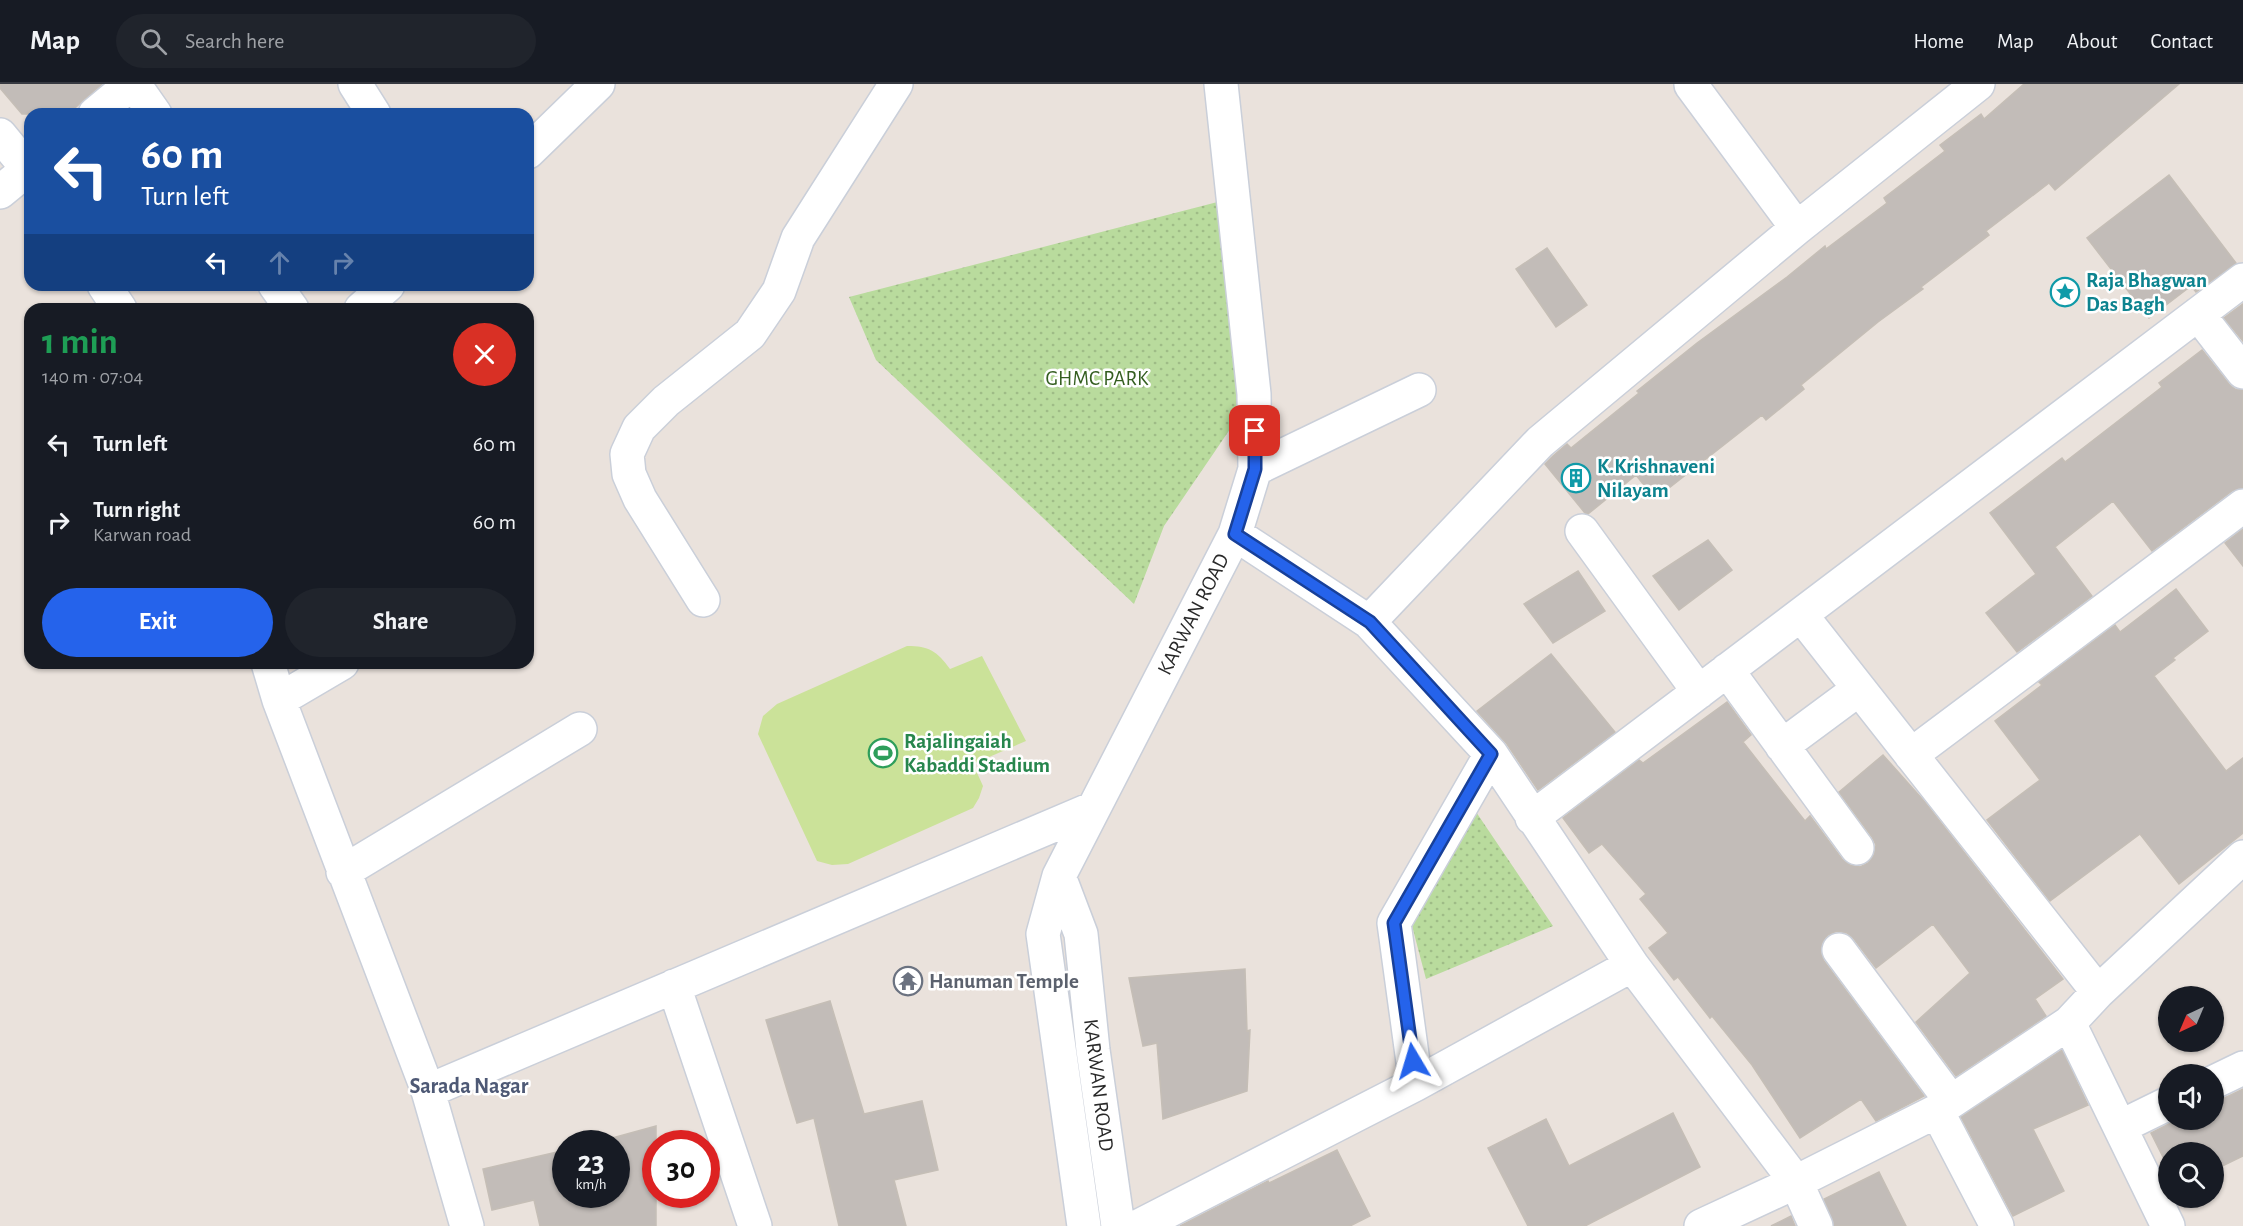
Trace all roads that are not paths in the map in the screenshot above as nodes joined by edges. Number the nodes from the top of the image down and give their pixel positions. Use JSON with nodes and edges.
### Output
{"nodes":[{"id":1,"x":133,"y":84,"type":"edge"},
{"id":2,"x":355,"y":84,"type":"edge"},
{"id":3,"x":598,"y":84,"type":"edge"},
{"id":4,"x":897,"y":84,"type":"edge"},
{"id":5,"x":1221,"y":84,"type":"edge"},
{"id":6,"x":1692,"y":84,"type":"edge"},
{"id":7,"x":1978,"y":84,"type":"edge"},
{"id":8,"x":103,"y":108,"type":"edge"},
{"id":9,"x":151,"y":108,"type":"edge"},
{"id":10,"x":370,"y":108,"type":"edge"},
{"id":11,"x":0,"y":135,"type":"edge"},
{"id":12,"x":534,"y":146,"type":"edge"},
{"id":13,"x":24,"y":163,"type":"edge"},
{"id":14,"x":24,"y":173,"type":"edge"},
{"id":15,"x":0,"y":192,"type":"edge"},
{"id":16,"x":1797,"y":228,"type":"junction"},
{"id":17,"x":2243,"y":280,"type":"edge"},
{"id":18,"x":381,"y":291,"type":"edge"},
{"id":19,"x":368,"y":303,"type":"edge"},
{"id":20,"x":2198,"y":314,"type":"junction"},
{"id":21,"x":2243,"y":372,"type":"edge"},
{"id":22,"x":1419,"y":390,"type":"dead end"},
{"id":23,"x":1255,"y":469,"type":"junction"},
{"id":24,"x":2243,"y":506,"type":"edge"},
{"id":25,"x":1582,"y":531,"type":"dead end"},
{"id":26,"x":1235,"y":534,"type":"junction"},
{"id":27,"x":703,"y":600,"type":"dead end"},
{"id":28,"x":1801,"y":615,"type":"junction"},
{"id":29,"x":1370,"y":622,"type":"junction"},
{"id":30,"x":270,"y":669,"type":"edge"},
{"id":31,"x":332,"y":669,"type":"edge"},
{"id":32,"x":1727,"y":670,"type":"junction"},
{"id":33,"x":1859,"y":689,"type":"junction"},
{"id":34,"x":1700,"y":692,"type":"junction"},
{"id":35,"x":279,"y":700,"type":"junction"},
{"id":36,"x":580,"y":729,"type":"dead end"},
{"id":37,"x":1782,"y":746,"type":"junction"},
{"id":38,"x":1491,"y":754,"type":"junction"},
{"id":39,"x":1911,"y":755,"type":"junction"},
{"id":40,"x":1094,"y":808,"type":"junction"},
{"id":41,"x":1532,"y":818,"type":"junction"},
{"id":42,"x":1857,"y":848,"type":"dead end"},
{"id":43,"x":2243,"y":857,"type":"edge"},
{"id":44,"x":343,"y":872,"type":"junction"},
{"id":45,"x":1059,"y":876,"type":"junction"},
{"id":46,"x":1839,"y":950,"type":"dead end"},
{"id":47,"x":1632,"y":965,"type":"junction"},
{"id":48,"x":674,"y":987,"type":"junction"},
{"id":49,"x":2098,"y":992,"type":"junction"},
{"id":50,"x":2069,"y":1023,"type":"junction"},
{"id":51,"x":2243,"y":1068,"type":"edge"},
{"id":52,"x":2224,"y":1077,"type":"edge"},
{"id":53,"x":1416,"y":1084,"type":"junction"},
{"id":54,"x":428,"y":1091,"type":"junction"},
{"id":55,"x":1944,"y":1106,"type":"junction"},
{"id":56,"x":2158,"y":1108,"type":"edge"},
{"id":57,"x":2120,"y":1127,"type":"junction"},
{"id":58,"x":1796,"y":1182,"type":"junction"},
{"id":59,"x":467,"y":1226,"type":"edge"},
{"id":60,"x":755,"y":1226,"type":"edge"},
{"id":61,"x":1084,"y":1226,"type":"edge"},
{"id":62,"x":1118,"y":1226,"type":"edge"},
{"id":63,"x":1139,"y":1226,"type":"edge"},
{"id":64,"x":1701,"y":1226,"type":"edge"},
{"id":65,"x":1816,"y":1226,"type":"edge"},
{"id":66,"x":1997,"y":1226,"type":"edge"},
{"id":67,"x":2168,"y":1226,"type":"edge"}],
"edges":[{"from":1,"to":8,"type":"street"},
{"from":1,"to":9,"type":"street"},
{"from":2,"to":10,"type":"street"},
{"from":3,"to":12,"type":"street"},
{"from":4,"to":27,"type":"street"},
{"from":5,"to":23,"type":"street","name":"KARWAN ROAD"},
{"from":6,"to":16,"type":"street"},
{"from":7,"to":16,"type":"street"},
{"from":11,"to":13,"type":"street"},
{"from":14,"to":15,"type":"street"},
{"from":16,"to":29,"type":"street"},
{"from":17,"to":20,"type":"street"},
{"from":18,"to":19,"type":"street"},
{"from":20,"to":21,"type":"street"},
{"from":20,"to":28,"type":"street"},
{"from":22,"to":23,"type":"street"},
{"from":23,"to":26,"type":"street","name":"KARWAN ROAD"},
{"from":24,"to":39,"type":"street"},
{"from":25,"to":34,"type":"street"},
{"from":26,"to":29,"type":"street"},
{"from":26,"to":40,"type":"street","name":"KARWAN ROAD"},
{"from":28,"to":32,"type":"street"},
{"from":28,"to":33,"type":"street"},
{"from":29,"to":38,"type":"street"},
{"from":30,"to":35,"type":"street"},
{"from":31,"to":35,"type":"street"},
{"from":32,"to":34,"type":"street"},
{"from":32,"to":37,"type":"street"},
{"from":33,"to":37,"type":"street"},
{"from":33,"to":39,"type":"street"},
{"from":34,"to":41,"type":"street"},
{"from":35,"to":44,"type":"street"},
{"from":36,"to":44,"type":"street"},
{"from":37,"to":42,"type":"street"},
{"from":38,"to":41,"type":"street"},
{"from":38,"to":53,"type":"street"},
{"from":39,"to":49,"type":"street"},
{"from":40,"to":45,"type":"street","name":"KARWAN ROAD"},
{"from":40,"to":48,"type":"street"},
{"from":41,"to":47,"type":"street"},
{"from":43,"to":49,"type":"street"},
{"from":44,"to":54,"type":"street"},
{"from":45,"to":61,"type":"street","name":"KARWAN ROAD"},
{"from":45,"to":62,"type":"street","name":"KARWAN ROAD"},
{"from":46,"to":55,"type":"street"},
{"from":47,"to":53,"type":"street"},
{"from":47,"to":58,"type":"street"},
{"from":48,"to":54,"type":"street"},
{"from":48,"to":60,"type":"street"},
{"from":49,"to":50,"type":"street"},
{"from":50,"to":55,"type":"street"},
{"from":50,"to":57,"type":"street"},
{"from":51,"to":52,"type":"street"},
{"from":53,"to":63,"type":"street"},
{"from":54,"to":59,"type":"street"},
{"from":55,"to":58,"type":"street"},
{"from":55,"to":66,"type":"street"},
{"from":56,"to":57,"type":"street"},
{"from":57,"to":67,"type":"street"},
{"from":58,"to":64,"type":"street"},
{"from":58,"to":65,"type":"street"}]}
